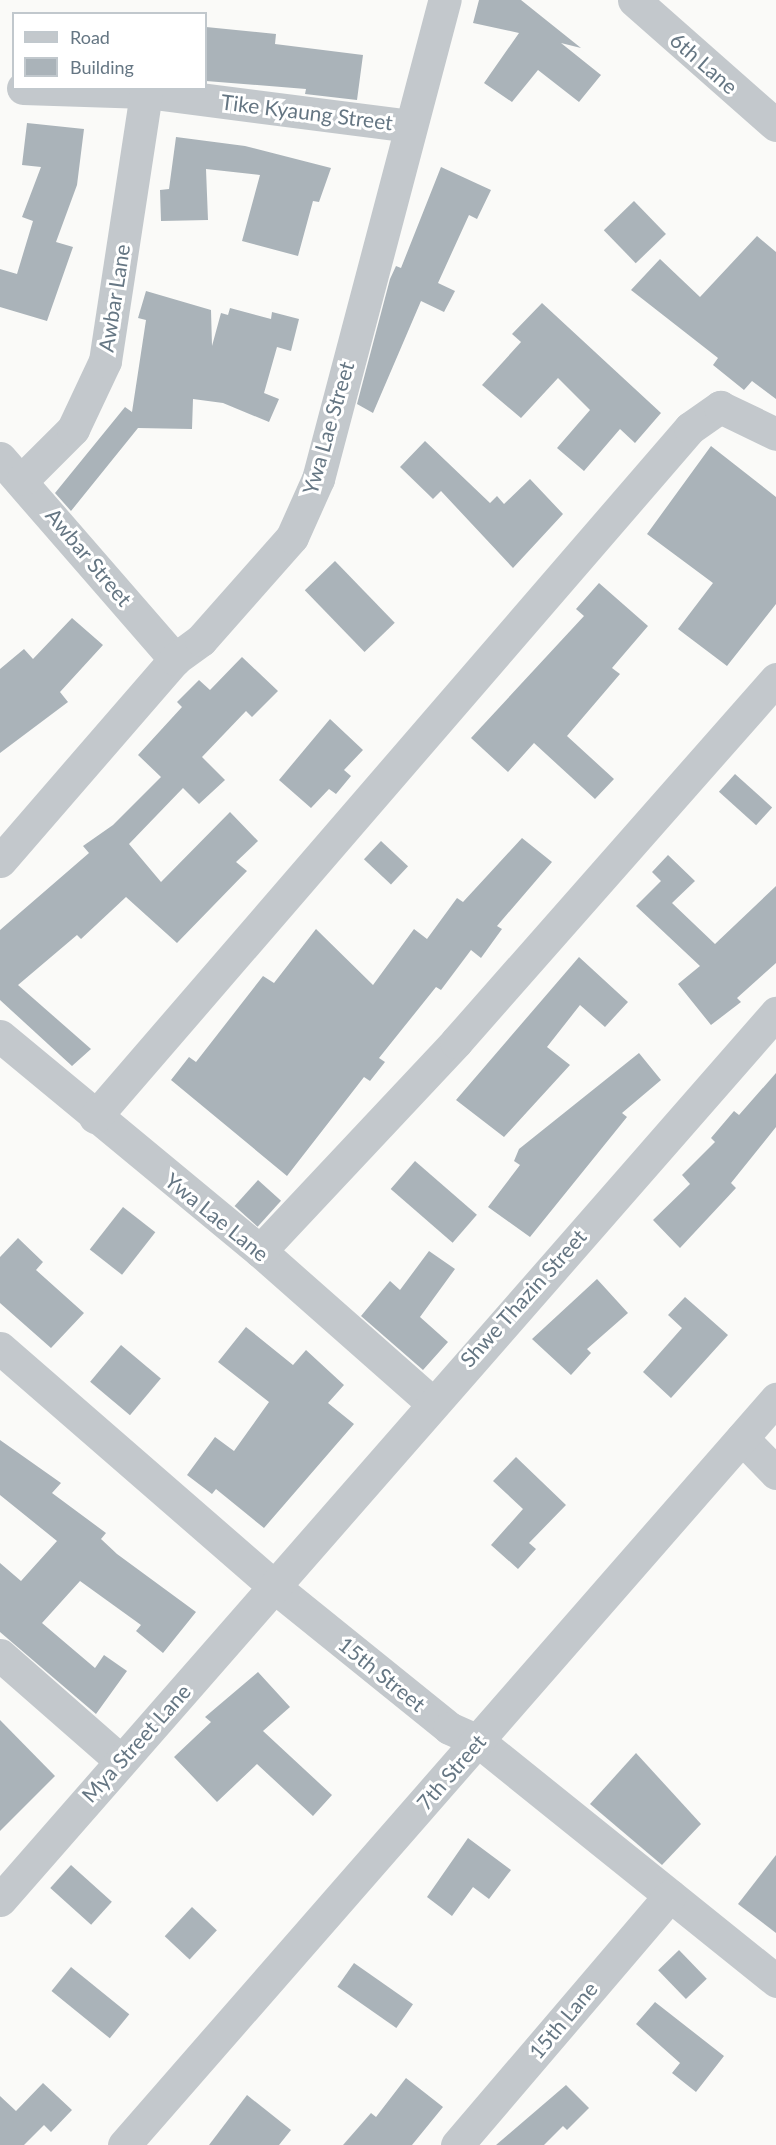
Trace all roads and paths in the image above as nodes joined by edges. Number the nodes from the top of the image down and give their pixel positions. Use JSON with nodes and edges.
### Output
{"nodes":[{"id":1,"x":445,"y":0,"type":"edge"},
{"id":2,"x":634,"y":0,"type":"edge"},
{"id":3,"x":84,"y":90,"type":"edge"},
{"id":4,"x":146,"y":92,"type":"junction"},
{"id":5,"x":776,"y":125,"type":"edge"},
{"id":6,"x":410,"y":126,"type":"junction"},
{"id":7,"x":776,"y":434,"type":"edge"},
{"id":8,"x":12,"y":468,"type":"edge"},
{"id":9,"x":175,"y":659,"type":"junction"},
{"id":10,"x":776,"y":679,"type":"edge"},
{"id":11,"x":0,"y":861,"type":"edge"},
{"id":12,"x":776,"y":1013,"type":"edge"},
{"id":13,"x":0,"y":1036,"type":"edge"},
{"id":14,"x":95,"y":1117,"type":"junction"},
{"id":15,"x":260,"y":1251,"type":"junction"},
{"id":16,"x":0,"y":1348,"type":"edge"},
{"id":17,"x":776,"y":1399,"type":"edge"},
{"id":18,"x":431,"y":1402,"type":"junction"},
{"id":19,"x":742,"y":1438,"type":"junction"},
{"id":20,"x":776,"y":1473,"type":"edge"},
{"id":21,"x":277,"y":1589,"type":"junction"},
{"id":22,"x":0,"y":1655,"type":"edge"},
{"id":23,"x":478,"y":1741,"type":"junction"},
{"id":24,"x":120,"y":1759,"type":"junction"},
{"id":25,"x":670,"y":1896,"type":"junction"},
{"id":26,"x":0,"y":1900,"type":"edge"},
{"id":27,"x":776,"y":1981,"type":"edge"},
{"id":28,"x":124,"y":2145,"type":"edge"},
{"id":29,"x":457,"y":2145,"type":"edge"}],
"edges":[{"from":1,"to":6,"type":"street","name":"Ywa Lae Street"},
{"from":2,"to":5,"type":"street","name":"6th Lane"},
{"from":3,"to":4,"type":"street","name":"Tike Kyaung Street"},
{"from":4,"to":6,"type":"street","name":"Tike Kyaung Street"},
{"from":4,"to":8,"type":"street","name":"Awbar Lane"},
{"from":6,"to":9,"type":"street","name":"Ywa Lae Street"},
{"from":7,"to":14,"type":"street"},
{"from":8,"to":9,"type":"street","name":"Awbar Street"},
{"from":9,"to":11,"type":"street","name":"Ywa Lae Street"},
{"from":10,"to":15,"type":"street"},
{"from":12,"to":18,"type":"street","name":"Shwe Thazin Street"},
{"from":13,"to":14,"type":"street","name":"Ywa Lae Lane"},
{"from":14,"to":15,"type":"street","name":"Ywa Lae Lane"},
{"from":15,"to":18,"type":"street","name":"Ywa Lae Lane"},
{"from":16,"to":21,"type":"street","name":"15th Street"},
{"from":17,"to":19,"type":"street","name":"7th Street"},
{"from":18,"to":21,"type":"street","name":"Shwe Thazin Street"},
{"from":19,"to":20,"type":"street"},
{"from":19,"to":23,"type":"street","name":"7th Street"},
{"from":21,"to":23,"type":"street","name":"15th Street"},
{"from":21,"to":24,"type":"street","name":"Mya Street Lane"},
{"from":22,"to":24,"type":"street"},
{"from":23,"to":25,"type":"street","name":"15th Street"},
{"from":23,"to":28,"type":"street","name":"7th Street"},
{"from":24,"to":26,"type":"street","name":"Mya Street Lane"},
{"from":25,"to":27,"type":"street","name":"15th Street"},
{"from":25,"to":29,"type":"street","name":"15th Lane"}]}
